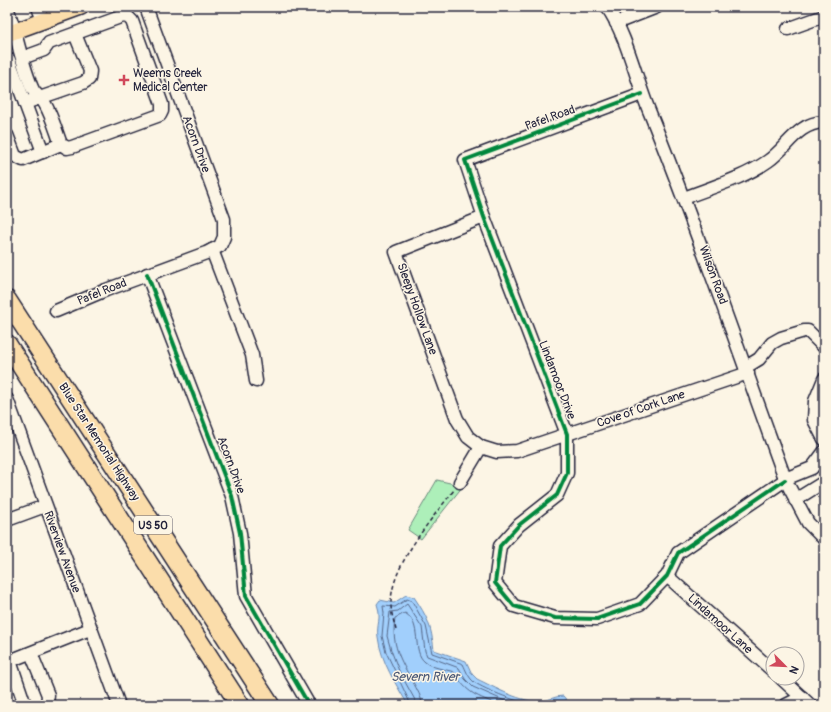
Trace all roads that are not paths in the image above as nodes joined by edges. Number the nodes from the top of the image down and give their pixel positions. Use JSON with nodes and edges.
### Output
{"nodes":[{"id":1,"x":7,"y":7,"type":"edge"},
{"id":2,"x":80,"y":7,"type":"edge"},
{"id":3,"x":146,"y":7,"type":"edge"},
{"id":4,"x":607,"y":7,"type":"edge"},
{"id":5,"x":657,"y":7,"type":"edge"},
{"id":6,"x":63,"y":10,"type":"edge"},
{"id":7,"x":40,"y":14,"type":"edge"},
{"id":8,"x":824,"y":16,"type":"edge"},
{"id":9,"x":616,"y":23,"type":"junction"},
{"id":10,"x":788,"y":29,"type":"dead end"},
{"id":11,"x":11,"y":32,"type":"edge"},
{"id":12,"x":74,"y":34,"type":"junction"},
{"id":13,"x":22,"y":58,"type":"junction"},
{"id":14,"x":7,"y":60,"type":"edge"},
{"id":15,"x":642,"y":94,"type":"junction"},
{"id":16,"x":40,"y":97,"type":"junction"},
{"id":17,"x":25,"y":103,"type":"junction"},
{"id":18,"x":824,"y":122,"type":"edge"},
{"id":19,"x":7,"y":135,"type":"edge"},
{"id":20,"x":61,"y":144,"type":"junction"},
{"id":21,"x":43,"y":152,"type":"junction"},
{"id":22,"x":465,"y":160,"type":"joint"},
{"id":23,"x":684,"y":198,"type":"junction"},
{"id":24,"x":484,"y":217,"type":"junction"},
{"id":25,"x":212,"y":250,"type":"junction"},
{"id":26,"x":147,"y":274,"type":"junction"},
{"id":27,"x":7,"y":294,"type":"edge"},
{"id":28,"x":7,"y":300,"type":"edge"},
{"id":29,"x":56,"y":311,"type":"dead end"},
{"id":30,"x":7,"y":344,"type":"edge"},
{"id":31,"x":36,"y":344,"type":"junction"},
{"id":32,"x":824,"y":347,"type":"edge"},
{"id":33,"x":7,"y":348,"type":"edge"},
{"id":34,"x":21,"y":367,"type":"junction"},
{"id":35,"x":747,"y":370,"type":"junction"},
{"id":36,"x":824,"y":379,"type":"edge"},
{"id":37,"x":256,"y":381,"type":"dead end"},
{"id":38,"x":7,"y":400,"type":"edge"},
{"id":39,"x":567,"y":434,"type":"junction"},
{"id":40,"x":824,"y":439,"type":"edge"},
{"id":41,"x":481,"y":447,"type":"junction"},
{"id":42,"x":824,"y":452,"type":"edge"},
{"id":43,"x":785,"y":479,"type":"junction"},
{"id":44,"x":460,"y":482,"type":"road end"},
{"id":45,"x":824,"y":482,"type":"edge"},
{"id":46,"x":795,"y":500,"type":"junction"},
{"id":47,"x":45,"y":506,"type":"junction"},
{"id":48,"x":7,"y":520,"type":"edge"},
{"id":49,"x":824,"y":539,"type":"edge"},
{"id":50,"x":667,"y":576,"type":"junction"},
{"id":51,"x":90,"y":629,"type":"junction"},
{"id":52,"x":31,"y":653,"type":"junction"},
{"id":53,"x":8,"y":662,"type":"edge"},
{"id":54,"x":765,"y":664,"type":"edge"},
{"id":55,"x":790,"y":686,"type":"edge"},
{"id":56,"x":806,"y":701,"type":"edge"},
{"id":57,"x":25,"y":705,"type":"edge"},
{"id":58,"x":47,"y":705,"type":"edge"},
{"id":59,"x":119,"y":705,"type":"edge"},
{"id":60,"x":240,"y":705,"type":"edge"},
{"id":61,"x":270,"y":705,"type":"edge"},
{"id":62,"x":309,"y":705,"type":"edge"},
{"id":63,"x":786,"y":705,"type":"edge"}],
"edges":[{"from":1,"to":11,"type":"street"},
{"from":2,"to":6,"type":"main road"},
{"from":3,"to":25,"type":"street","name":"Acorn Drive"},
{"from":4,"to":9,"type":"street","name":"Wilson Road"},
{"from":5,"to":9,"type":"street"},
{"from":6,"to":7,"type":"main road"},
{"from":7,"to":11,"type":"main road"},
{"from":8,"to":10,"type":"street"},
{"from":9,"to":15,"type":"street","name":"Wilson Road"},
{"from":11,"to":13,"type":"street"},
{"from":12,"to":13,"type":"street"},
{"from":12,"to":16,"type":"street"},
{"from":12,"to":20,"type":"street"},
{"from":13,"to":16,"type":"street"},
{"from":14,"to":17,"type":"street"},
{"from":15,"to":22,"type":"street","name":"Pafel Road"},
{"from":15,"to":23,"type":"street","name":"Wilson Road"},
{"from":16,"to":17,"type":"street"},
{"from":16,"to":20,"type":"street"},
{"from":17,"to":21,"type":"street"},
{"from":18,"to":23,"type":"street"},
{"from":19,"to":21,"type":"street"},
{"from":20,"to":21,"type":"street"},
{"from":22,"to":24,"type":"street","name":"Lindamoor Drive"},
{"from":23,"to":35,"type":"street","name":"Wilson Road"},
{"from":24,"to":39,"type":"street","name":"Lindamoor Drive"},
{"from":24,"to":41,"type":"street","name":"Sleepy Hollow Lane"},
{"from":25,"to":26,"type":"street","name":"Acorn Drive"},
{"from":25,"to":37,"type":"street"},
{"from":26,"to":29,"type":"street","name":"Pafel Road"},
{"from":26,"to":62,"type":"street","name":"Acorn Drive"},
{"from":27,"to":31,"type":"highway"},
{"from":28,"to":31,"type":"highway","name":"Blue Star Memorial Highway","number":"US 50"},
{"from":30,"to":34,"type":"highway","name":"Blue Star Memorial Highway","number":"US 50"},
{"from":31,"to":61,"type":"highway","name":"Blue Star Memorial Highway","number":"US 50"},
{"from":32,"to":35,"type":"street","name":"Cove of Cork Lane"},
{"from":33,"to":34,"type":"highway"},
{"from":34,"to":60,"type":"highway","name":"Blue Star Memorial Highway","number":"US 50"},
{"from":35,"to":39,"type":"street","name":"Cove of Cork Lane"},
{"from":35,"to":43,"type":"street","name":"Wilson Road"},
{"from":36,"to":40,"type":"street"},
{"from":38,"to":47,"type":"street","name":"Riverview Avenue"},
{"from":39,"to":41,"type":"street","name":"Cove of Cork Lane"},
{"from":39,"to":50,"type":"street","name":"Lindamoor Drive"},
{"from":41,"to":44,"type":"street"},
{"from":42,"to":43,"type":"street","name":"Lindamoor Drive"},
{"from":43,"to":46,"type":"street","name":"Wilson Road"},
{"from":43,"to":50,"type":"street","name":"Lindamoor Drive"},
{"from":45,"to":46,"type":"street"},
{"from":46,"to":49,"type":"street","name":"Wilson Road"},
{"from":47,"to":48,"type":"street"},
{"from":47,"to":51,"type":"street","name":"Riverview Avenue"},
{"from":50,"to":54,"type":"street","name":"Lindamoor Lane"},
{"from":51,"to":52,"type":"street"},
{"from":51,"to":59,"type":"street","name":"Riverview Avenue"},
{"from":52,"to":53,"type":"street"},
{"from":52,"to":58,"type":"street"},
{"from":53,"to":57,"type":"street"},
{"from":55,"to":56,"type":"street"},
{"from":56,"to":63,"type":"street"}]}
